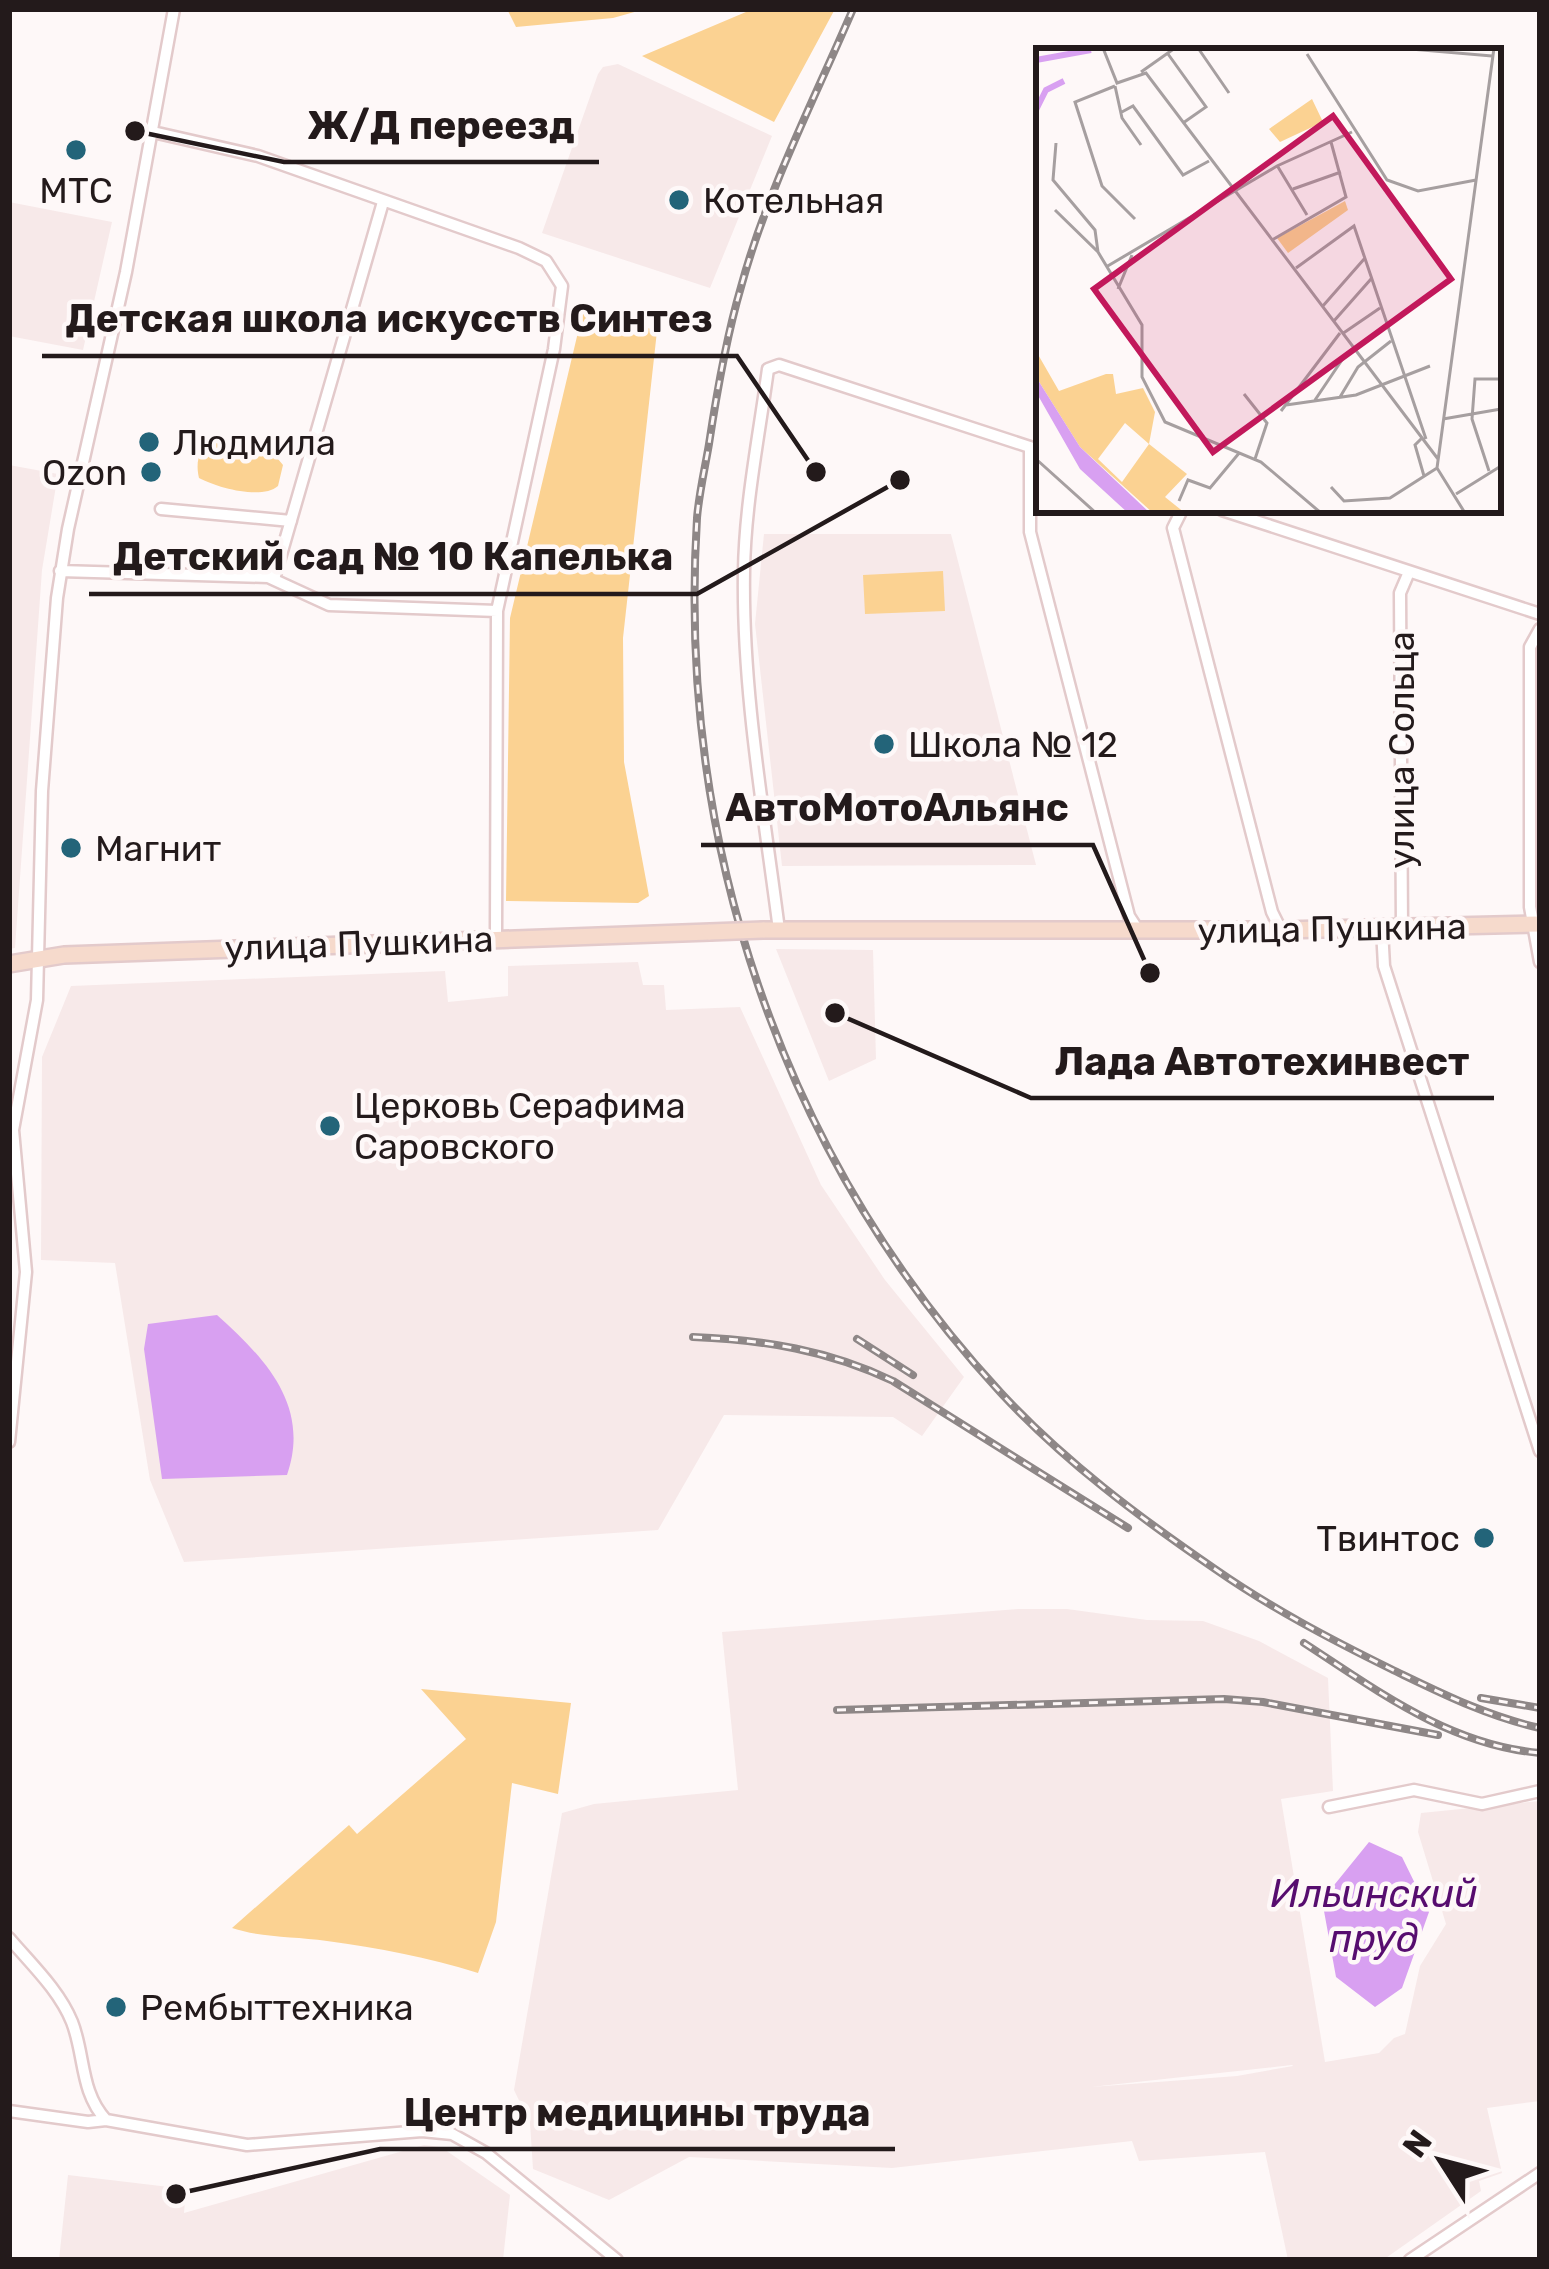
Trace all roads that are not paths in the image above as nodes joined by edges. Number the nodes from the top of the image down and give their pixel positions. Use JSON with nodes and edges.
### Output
{"nodes":[{"id":1,"x":174,"y":9,"type":"edge"},
{"id":2,"x":153,"y":132,"type":"junction"},
{"id":3,"x":383,"y":202,"type":"junction"},
{"id":4,"x":1034,"y":449,"type":"edge"},
{"id":5,"x":161,"y":509,"type":"dead end"},
{"id":6,"x":1180,"y":513,"type":"edge"},
{"id":7,"x":1231,"y":513,"type":"edge"},
{"id":8,"x":291,"y":521,"type":"junction"},
{"id":9,"x":60,"y":571,"type":"junction"},
{"id":10,"x":1409,"y":572,"type":"junction"},
{"id":11,"x":274,"y":580,"type":"junction"},
{"id":12,"x":497,"y":610,"type":"junction"},
{"id":13,"x":1540,"y":614,"type":"edge"},
{"id":14,"x":1540,"y":628,"type":"edge"},
{"id":15,"x":1537,"y":924,"type":"edge"},
{"id":16,"x":1402,"y":928,"type":"junction"},
{"id":17,"x":1382,"y":929,"type":"junction"},
{"id":18,"x":771,"y":930,"type":"junction"},
{"id":19,"x":1138,"y":930,"type":"junction"},
{"id":20,"x":1281,"y":930,"type":"junction"},
{"id":21,"x":496,"y":937,"type":"junction"},
{"id":22,"x":39,"y":959,"type":"junction"},
{"id":23,"x":1540,"y":962,"type":"edge"},
{"id":24,"x":9,"y":964,"type":"edge"},
{"id":25,"x":9,"y":1442,"type":"edge"},
{"id":26,"x":1540,"y":1451,"type":"edge"},
{"id":27,"x":1540,"y":1791,"type":"edge"},
{"id":28,"x":1329,"y":1808,"type":"dead end"},
{"id":29,"x":9,"y":1938,"type":"edge"},
{"id":30,"x":9,"y":2111,"type":"edge"},
{"id":31,"x":106,"y":2120,"type":"junction"},
{"id":32,"x":1540,"y":2173,"type":"edge"},
{"id":33,"x":617,"y":2260,"type":"edge"},
{"id":34,"x":1410,"y":2260,"type":"edge"}],
"edges":[{"from":1,"to":2,"type":"street"},
{"from":2,"to":3,"type":"street"},
{"from":2,"to":9,"type":"street"},
{"from":3,"to":8,"type":"street"},
{"from":3,"to":12,"type":"street"},
{"from":4,"to":18,"type":"street"},
{"from":4,"to":19,"type":"street"},
{"from":5,"to":8,"type":"street"},
{"from":6,"to":20,"type":"street"},
{"from":7,"to":10,"type":"street"},
{"from":8,"to":11,"type":"street"},
{"from":9,"to":11,"type":"street"},
{"from":9,"to":22,"type":"street"},
{"from":10,"to":13,"type":"street"},
{"from":10,"to":16,"type":"street","name":"улица Сольца"},
{"from":11,"to":12,"type":"street"},
{"from":12,"to":21,"type":"street"},
{"from":14,"to":15,"type":"street"},
{"from":15,"to":16,"type":"street","name":"улица Пушкина"},
{"from":15,"to":23,"type":"street"},
{"from":16,"to":17,"type":"street","name":"улица Пушкина"},
{"from":17,"to":20,"type":"street","name":"улица Пушкина"},
{"from":17,"to":26,"type":"street"},
{"from":18,"to":19,"type":"street","name":"улица Пушкина"},
{"from":18,"to":21,"type":"street","name":"улица Пушкина","bridge":true},
{"from":19,"to":20,"type":"street","name":"улица Пушкина"},
{"from":21,"to":22,"type":"street","name":"улица Пушкина"},
{"from":22,"to":24,"type":"street","name":"улица Пушкина"},
{"from":22,"to":25,"type":"street"},
{"from":27,"to":28,"type":"street"},
{"from":29,"to":31,"type":"street"},
{"from":30,"to":31,"type":"street"},
{"from":31,"to":33,"type":"street"},
{"from":32,"to":34,"type":"street"}]}
